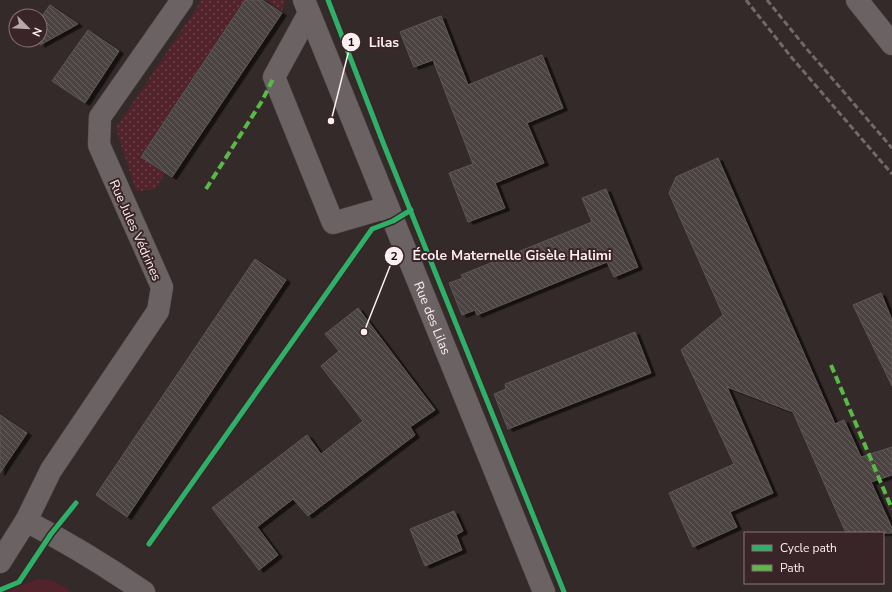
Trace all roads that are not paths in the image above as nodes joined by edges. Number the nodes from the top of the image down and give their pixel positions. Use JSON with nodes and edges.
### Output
{"nodes":[{"id":1,"x":182,"y":0,"type":"edge"},
{"id":2,"x":857,"y":0,"type":"edge"},
{"id":3,"x":306,"y":6,"type":"edge"},
{"id":4,"x":892,"y":44,"type":"edge"},
{"id":5,"x":388,"y":208,"type":"junction"},
{"id":6,"x":26,"y":521,"type":"junction"},
{"id":7,"x":0,"y":562,"type":"edge"},
{"id":8,"x":144,"y":592,"type":"edge"},
{"id":9,"x":544,"y":592,"type":"edge"}],
"edges":[{"from":1,"to":6,"type":"street","name":"Rue Jules Védrines"},
{"from":2,"to":4,"type":"street"},
{"from":3,"to":5,"type":"street","name":"Rue des Lilas"},
{"from":3,"to":5,"type":"street"},
{"from":5,"to":9,"type":"street","name":"Rue des Lilas"},
{"from":6,"to":7,"type":"street","name":"Rue Jules Védrines"},
{"from":6,"to":8,"type":"street"}]}
